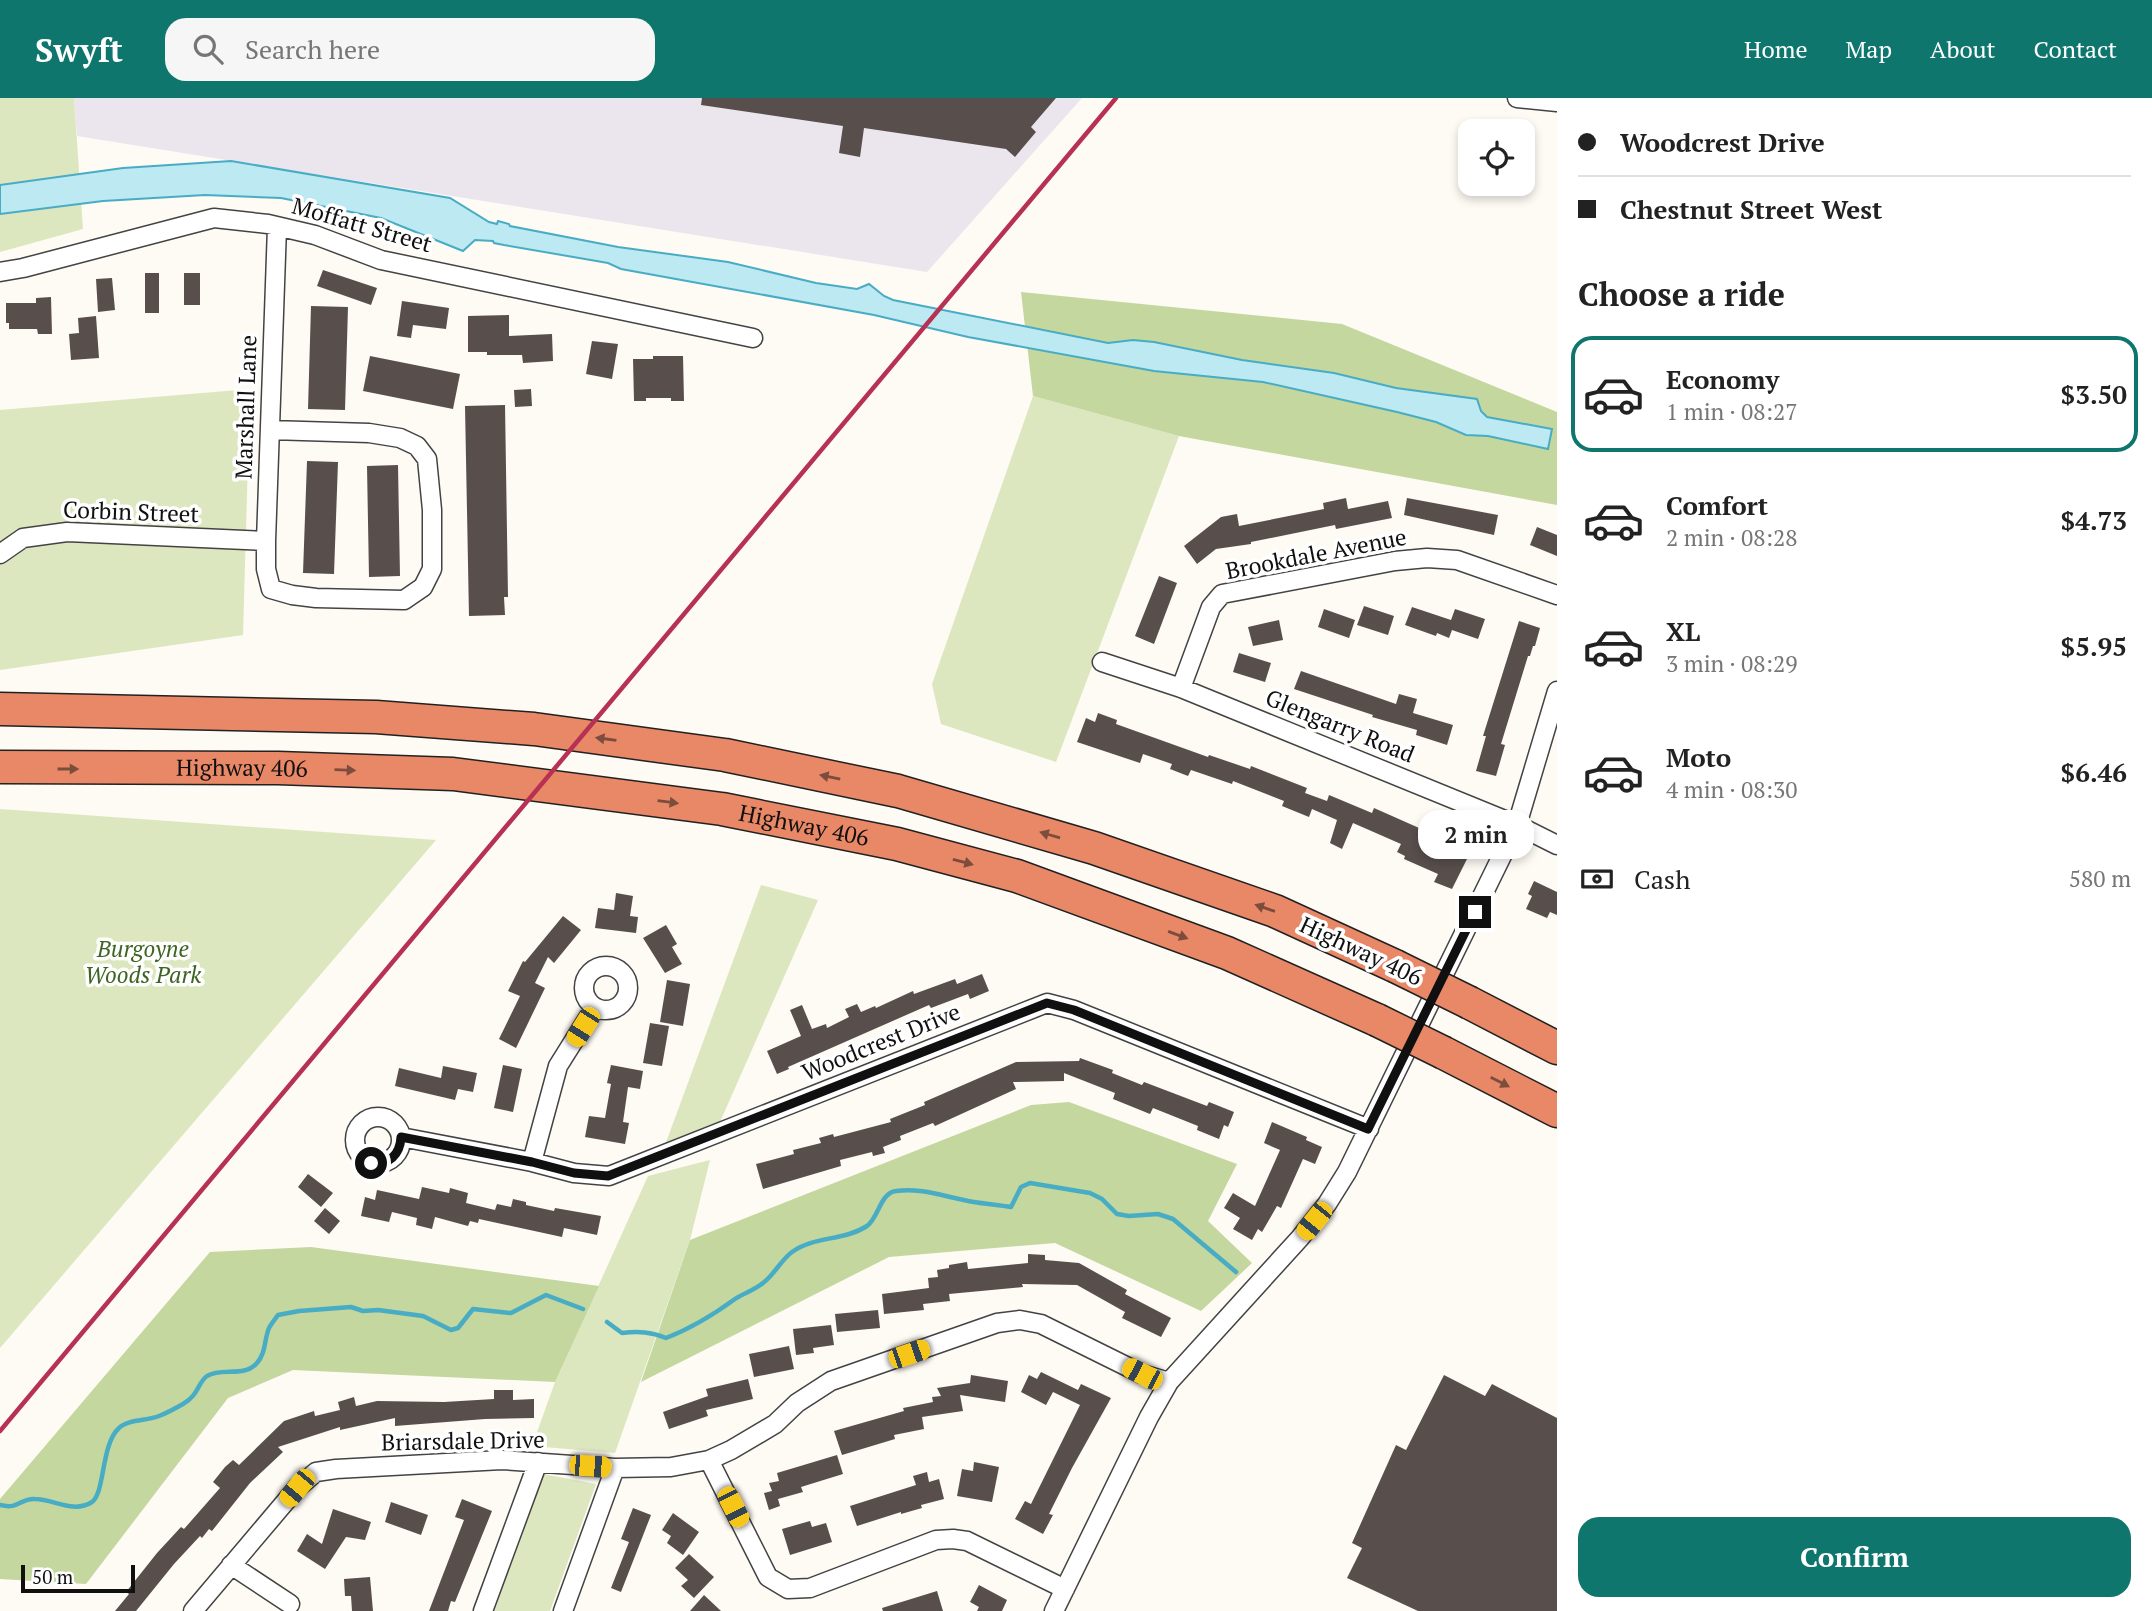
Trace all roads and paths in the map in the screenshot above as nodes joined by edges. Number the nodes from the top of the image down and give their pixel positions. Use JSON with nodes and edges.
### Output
{"nodes":[{"id":1,"x":1517,"y":98,"type":"edge"},
{"id":2,"x":1557,"y":102,"type":"edge"},
{"id":3,"x":278,"y":227,"type":"junction"},
{"id":4,"x":0,"y":272,"type":"edge"},
{"id":5,"x":753,"y":338,"type":"dead end"},
{"id":6,"x":270,"y":430,"type":"junction"},
{"id":7,"x":266,"y":541,"type":"junction"},
{"id":8,"x":0,"y":554,"type":"edge"},
{"id":9,"x":1557,"y":595,"type":"edge"},
{"id":10,"x":1101,"y":662,"type":"dead end"},
{"id":11,"x":1181,"y":688,"type":"junction"},
{"id":12,"x":1557,"y":691,"type":"edge"},
{"id":13,"x":0,"y":709,"type":"edge"},
{"id":14,"x":0,"y":767,"type":"edge"},
{"id":15,"x":1517,"y":825,"type":"junction"},
{"id":16,"x":1557,"y":845,"type":"edge"},
{"id":17,"x":595,"y":1007,"type":"dead end"},
{"id":18,"x":1557,"y":1048,"type":"edge"},
{"id":19,"x":1557,"y":1111,"type":"edge"},
{"id":20,"x":1368,"y":1129,"type":"junction"},
{"id":21,"x":401,"y":1137,"type":"dead end"},
{"id":22,"x":532,"y":1162,"type":"junction"},
{"id":23,"x":1169,"y":1382,"type":"junction"},
{"id":24,"x":709,"y":1460,"type":"junction"},
{"id":25,"x":538,"y":1462,"type":"junction"},
{"id":26,"x":615,"y":1468,"type":"junction"},
{"id":27,"x":231,"y":1565,"type":"junction"},
{"id":28,"x":1065,"y":1589,"type":"junction"},
{"id":29,"x":289,"y":1604,"type":"dead end"},
{"id":30,"x":193,"y":1611,"type":"edge"},
{"id":31,"x":483,"y":1611,"type":"edge"},
{"id":32,"x":563,"y":1611,"type":"edge"},
{"id":33,"x":1054,"y":1611,"type":"edge"}],
"edges":[{"from":1,"to":2,"type":"street"},
{"from":3,"to":4,"type":"street","name":"Moffatt Street"},
{"from":3,"to":5,"type":"street","name":"Moffatt Street"},
{"from":3,"to":6,"type":"street","name":"Marshall Lane"},
{"from":6,"to":7,"type":"street","name":"Marshall Lane"},
{"from":6,"to":7,"type":"street","name":"Marshall Lane"},
{"from":7,"to":8,"type":"street","name":"Corbin Street"},
{"from":9,"to":11,"type":"street","name":"Brookdale Avenue"},
{"from":10,"to":11,"type":"street","name":"Glengarry Road"},
{"from":11,"to":15,"type":"street","name":"Glengarry Road"},
{"from":12,"to":15,"type":"street"},
{"from":18,"to":13,"type":"highway","name":"Highway 406","one_way":true,"bridge":true},
{"from":14,"to":19,"type":"highway","name":"Highway 406","one_way":true,"bridge":true},
{"from":15,"to":16,"type":"street","name":"Glengarry Road"},
{"from":15,"to":20,"type":"street"},
{"from":17,"to":22,"type":"street"},
{"from":20,"to":22,"type":"street","name":"Woodcrest Drive"},
{"from":20,"to":23,"type":"street"},
{"from":21,"to":22,"type":"street","name":"Woodcrest Drive"},
{"from":23,"to":24,"type":"street","name":"Briarsdale Drive"},
{"from":23,"to":28,"type":"street"},
{"from":24,"to":26,"type":"street","name":"Briarsdale Drive"},
{"from":24,"to":28,"type":"street"},
{"from":25,"to":26,"type":"street","name":"Briarsdale Drive"},
{"from":25,"to":27,"type":"street","name":"Briarsdale Drive"},
{"from":25,"to":31,"type":"street"},
{"from":26,"to":32,"type":"street"},
{"from":27,"to":29,"type":"street"},
{"from":27,"to":30,"type":"street","name":"Briarsdale Drive"},
{"from":28,"to":33,"type":"street"}]}
